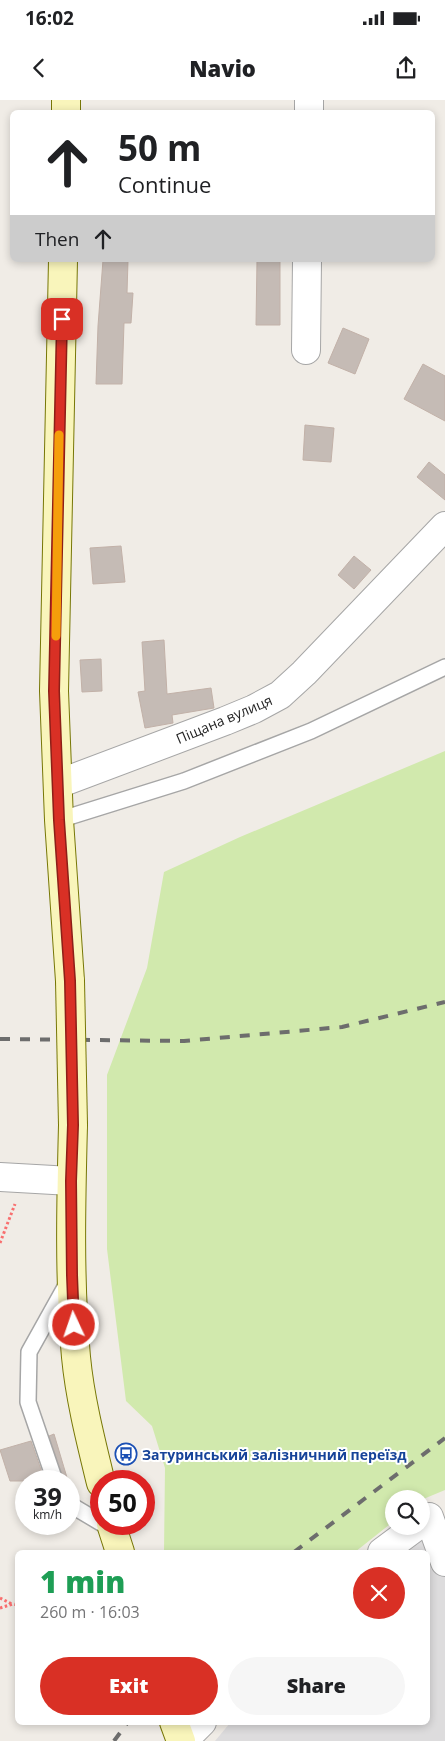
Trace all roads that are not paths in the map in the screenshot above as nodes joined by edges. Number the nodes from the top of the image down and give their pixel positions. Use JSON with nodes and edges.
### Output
{"nodes":[{"id":1,"x":63,"y":262,"type":"edge"},
{"id":2,"x":307,"y":262,"type":"edge"},
{"id":3,"x":306,"y":350,"type":"dead end"},
{"id":4,"x":445,"y":526,"type":"edge"},
{"id":5,"x":445,"y":667,"type":"edge"},
{"id":6,"x":58,"y":784,"type":"junction"},
{"id":7,"x":59,"y":820,"type":"junction"},
{"id":8,"x":13,"y":1178,"type":"edge"},
{"id":9,"x":71,"y":1181,"type":"junction"},
{"id":10,"x":72,"y":1275,"type":"junction"},
{"id":11,"x":51,"y":1470,"type":"edge"},
{"id":12,"x":98,"y":1470,"type":"edge"},
{"id":13,"x":430,"y":1524,"type":"edge"},
{"id":14,"x":406,"y":1535,"type":"edge"},
{"id":15,"x":385,"y":1550,"type":"edge"},
{"id":16,"x":445,"y":1562,"type":"edge"},
{"id":17,"x":175,"y":1725,"type":"edge"},
{"id":18,"x":199,"y":1725,"type":"edge"},
{"id":19,"x":182,"y":1741,"type":"edge"}],
"edges":[{"from":1,"to":6,"type":"main road"},
{"from":2,"to":3,"type":"street"},
{"from":4,"to":6,"type":"street","name":"Піщана вулиця"},
{"from":5,"to":7,"type":"lane"},
{"from":6,"to":7,"type":"main road"},
{"from":7,"to":9,"type":"main road","bridge":true},
{"from":8,"to":9,"type":"street"},
{"from":9,"to":10,"type":"main road"},
{"from":10,"to":11,"type":"lane"},
{"from":10,"to":12,"type":"main road"},
{"from":13,"to":16,"type":"street"},
{"from":14,"to":15,"type":"street"},
{"from":17,"to":19,"type":"main road"},
{"from":18,"to":19,"type":"street"}]}
